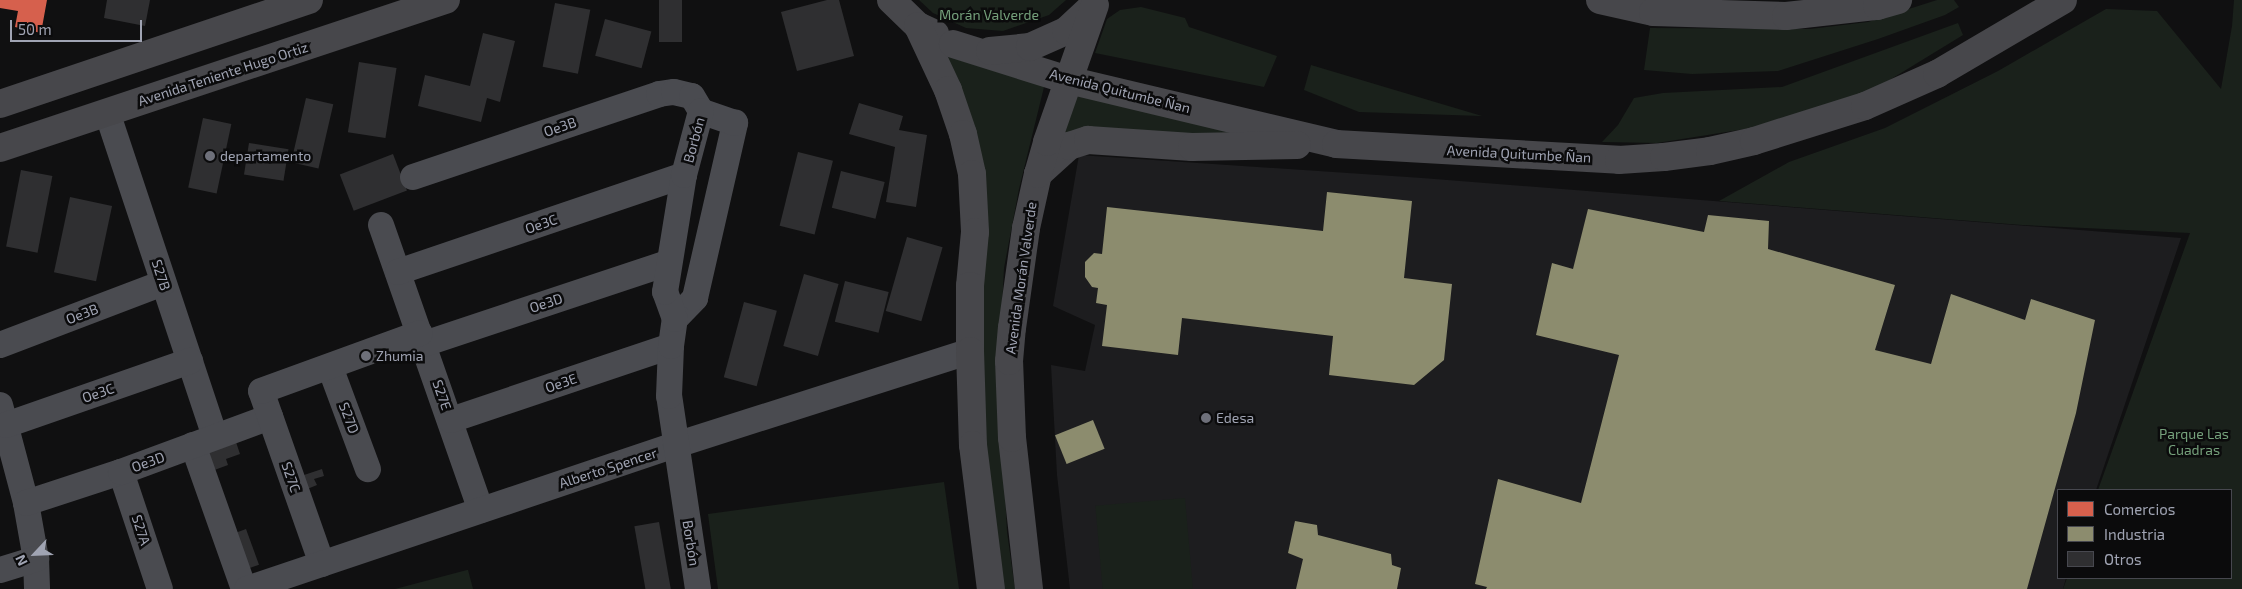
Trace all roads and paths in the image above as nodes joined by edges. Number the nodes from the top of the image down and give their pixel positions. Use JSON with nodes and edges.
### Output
{"nodes":[{"id":1,"x":308,"y":0,"type":"edge"},
{"id":2,"x":446,"y":0,"type":"edge"},
{"id":3,"x":891,"y":0,"type":"edge"},
{"id":4,"x":1600,"y":0,"type":"edge"},
{"id":5,"x":1898,"y":0,"type":"edge"},
{"id":6,"x":2063,"y":0,"type":"edge"},
{"id":7,"x":1096,"y":2,"type":"edge"},
{"id":8,"x":918,"y":26,"type":"junction"},
{"id":9,"x":953,"y":44,"type":"junction"},
{"id":10,"x":1068,"y":80,"type":"junction"},
{"id":11,"x":0,"y":104,"type":"edge"},
{"id":12,"x":701,"y":111,"type":"junction"},
{"id":13,"x":107,"y":112,"type":"junction"},
{"id":14,"x":1336,"y":144,"type":"junction"},
{"id":15,"x":0,"y":148,"type":"edge"},
{"id":16,"x":1038,"y":174,"type":"junction"},
{"id":17,"x":684,"y":175,"type":"junction"},
{"id":18,"x":413,"y":177,"type":"dead end"},
{"id":19,"x":382,"y":225,"type":"dead end"},
{"id":20,"x":668,"y":263,"type":"junction"},
{"id":21,"x":398,"y":272,"type":"junction"},
{"id":22,"x":164,"y":283,"type":"junction"},
{"id":23,"x":675,"y":319,"type":"junction"},
{"id":24,"x":422,"y":338,"type":"junction"},
{"id":25,"x":0,"y":345,"type":"edge"},
{"id":26,"x":671,"y":346,"type":"junction"},
{"id":27,"x":970,"y":351,"type":"junction"},
{"id":28,"x":190,"y":361,"type":"junction"},
{"id":29,"x":330,"y":367,"type":"junction"},
{"id":30,"x":261,"y":391,"type":"joint"},
{"id":31,"x":3,"y":415,"type":"edge"},
{"id":32,"x":270,"y":417,"type":"junction"},
{"id":33,"x":451,"y":420,"type":"junction"},
{"id":34,"x":204,"y":441,"type":"junction"},
{"id":35,"x":676,"y":445,"type":"junction"},
{"id":36,"x":368,"y":469,"type":"dead end"},
{"id":37,"x":121,"y":472,"type":"junction"},
{"id":38,"x":10,"y":481,"type":"edge"},
{"id":39,"x":26,"y":503,"type":"junction"},
{"id":40,"x":481,"y":510,"type":"junction"},
{"id":41,"x":36,"y":559,"type":"junction"},
{"id":42,"x":322,"y":564,"type":"junction"},
{"id":43,"x":0,"y":570,"type":"edge"},
{"id":44,"x":37,"y":589,"type":"edge"},
{"id":45,"x":160,"y":589,"type":"edge"},
{"id":46,"x":245,"y":589,"type":"edge"},
{"id":47,"x":698,"y":589,"type":"edge"},
{"id":48,"x":991,"y":589,"type":"edge"},
{"id":49,"x":1029,"y":589,"type":"edge"}],
"edges":[{"from":1,"to":11,"type":"main road"},
{"from":2,"to":13,"type":"main road","name":"Avenida Teniente Hugo Ortiz"},
{"from":3,"to":8,"type":"main road"},
{"from":4,"to":5,"type":"main road"},
{"from":6,"to":14,"type":"main road","name":"Avenida Quitumbe Ñan"},
{"from":7,"to":9,"type":"main road"},
{"from":7,"to":10,"type":"main road","name":"Avenida Morán Valverde"},
{"from":8,"to":9,"type":"main road"},
{"from":8,"to":27,"type":"main road"},
{"from":9,"to":10,"type":"main road","name":"Avenida Quitumbe Ñan"},
{"from":10,"to":14,"type":"main road","name":"Avenida Quitumbe Ñan"},
{"from":10,"to":16,"type":"main road","name":"Avenida Morán Valverde"},
{"from":12,"to":17,"type":"street","name":"Borbón"},
{"from":12,"to":18,"type":"street","name":"Oe3B"},
{"from":12,"to":23,"type":"street","name":"Borbón"},
{"from":13,"to":15,"type":"main road","name":"Avenida Teniente Hugo Ortiz"},
{"from":13,"to":22,"type":"street","name":"S27B"},
{"from":14,"to":16,"type":"main road"},
{"from":16,"to":49,"type":"main road","name":"Avenida Morán Valverde"},
{"from":17,"to":20,"type":"street","name":"Borbón"},
{"from":17,"to":21,"type":"street","name":"Oe3C"},
{"from":19,"to":21,"type":"street","name":"S27E"},
{"from":20,"to":23,"type":"street","name":"Borbón"},
{"from":20,"to":24,"type":"street","name":"Oe3D"},
{"from":21,"to":24,"type":"street","name":"S27E"},
{"from":22,"to":25,"type":"street","name":"Oe3B"},
{"from":22,"to":28,"type":"street","name":"S27B"},
{"from":23,"to":26,"type":"street","name":"Borbón"},
{"from":24,"to":29,"type":"street","name":"Oe3D"},
{"from":24,"to":33,"type":"street","name":"S27E"},
{"from":26,"to":33,"type":"street","name":"Oe3E"},
{"from":26,"to":35,"type":"street","name":"Borbón"},
{"from":27,"to":35,"type":"street","name":"Alberto Spencer"},
{"from":27,"to":48,"type":"main road"},
{"from":28,"to":31,"type":"street","name":"Oe3C"},
{"from":28,"to":34,"type":"street","name":"S27B"},
{"from":29,"to":30,"type":"street","name":"Oe3D"},
{"from":29,"to":36,"type":"street","name":"S27D"},
{"from":30,"to":32,"type":"street","name":"S27C"},
{"from":31,"to":38,"type":"street"},
{"from":32,"to":34,"type":"street","name":"Oe3D"},
{"from":32,"to":42,"type":"street","name":"S27C"},
{"from":33,"to":40,"type":"street","name":"S27E"},
{"from":34,"to":37,"type":"street","name":"Oe3D"},
{"from":34,"to":46,"type":"street","name":"S27B"},
{"from":35,"to":40,"type":"street","name":"Alberto Spencer"},
{"from":35,"to":47,"type":"street","name":"Borbón"},
{"from":37,"to":39,"type":"street","name":"Oe3D"},
{"from":37,"to":45,"type":"street","name":"S27A"},
{"from":38,"to":39,"type":"street"},
{"from":39,"to":41,"type":"street"},
{"from":40,"to":42,"type":"street","name":"Alberto Spencer"},
{"from":41,"to":43,"type":"street"},
{"from":41,"to":44,"type":"street"},
{"from":42,"to":46,"type":"street","name":"Alberto Spencer"}]}
